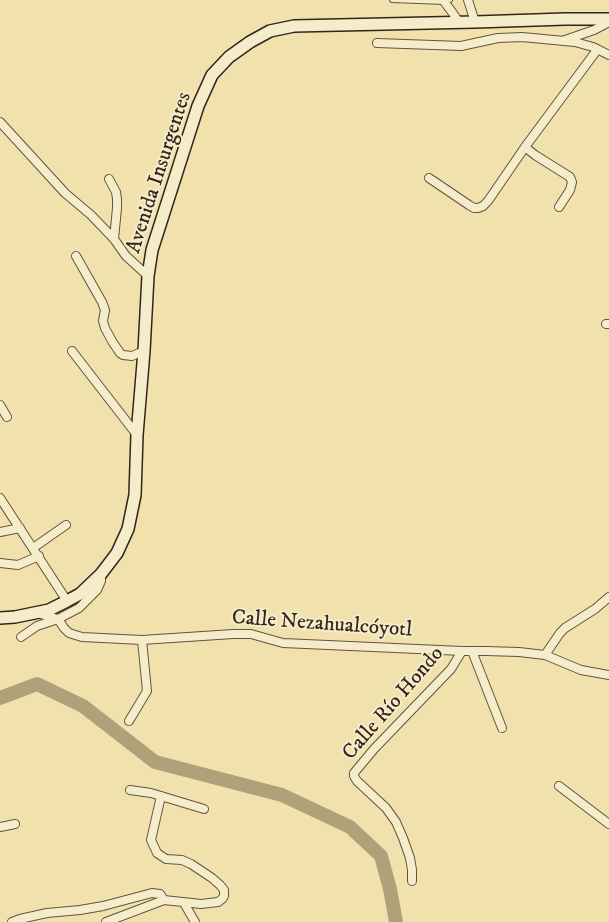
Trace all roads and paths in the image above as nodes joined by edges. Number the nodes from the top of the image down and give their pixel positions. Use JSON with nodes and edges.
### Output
{"nodes":[{"id":1,"x":392,"y":0,"type":"edge"},
{"id":2,"x":403,"y":0,"type":"edge"},
{"id":3,"x":468,"y":0,"type":"edge"},
{"id":4,"x":446,"y":1,"type":"edge"},
{"id":5,"x":609,"y":21,"type":"edge"},
{"id":6,"x":459,"y":22,"type":"junction"},
{"id":7,"x":475,"y":22,"type":"junction"},
{"id":8,"x":562,"y":42,"type":"junction"},
{"id":9,"x":377,"y":43,"type":"dead end"},
{"id":10,"x":597,"y":50,"type":"junction"},
{"id":11,"x":609,"y":55,"type":"edge"},
{"id":12,"x":0,"y":122,"type":"edge"},
{"id":13,"x":525,"y":147,"type":"junction"},
{"id":14,"x":429,"y":178,"type":"dead end"},
{"id":15,"x":109,"y":179,"type":"dead end"},
{"id":16,"x":559,"y":207,"type":"dead end"},
{"id":17,"x":114,"y":239,"type":"junction"},
{"id":18,"x":76,"y":256,"type":"dead end"},
{"id":19,"x":148,"y":276,"type":"junction"},
{"id":20,"x":72,"y":351,"type":"dead end"},
{"id":21,"x":144,"y":351,"type":"junction"},
{"id":22,"x":0,"y":405,"type":"edge"},
{"id":23,"x":6,"y":417,"type":"dead end"},
{"id":24,"x":138,"y":434,"type":"junction"},
{"id":25,"x":0,"y":498,"type":"edge"},
{"id":26,"x":66,"y":525,"type":"dead end"},
{"id":27,"x":20,"y":528,"type":"junction"},
{"id":28,"x":0,"y":532,"type":"edge"},
{"id":29,"x":33,"y":548,"type":"junction"},
{"id":30,"x":38,"y":556,"type":"junction"},
{"id":31,"x":0,"y":563,"type":"edge"},
{"id":32,"x":101,"y":574,"type":"junction"},
{"id":33,"x":609,"y":597,"type":"edge"},
{"id":34,"x":67,"y":601,"type":"junction"},
{"id":35,"x":37,"y":613,"type":"junction"},
{"id":36,"x":0,"y":618,"type":"edge"},
{"id":37,"x":58,"y":619,"type":"junction"},
{"id":38,"x":21,"y":637,"type":"dead end"},
{"id":39,"x":142,"y":640,"type":"junction"},
{"id":40,"x":462,"y":651,"type":"junction"},
{"id":41,"x":472,"y":651,"type":"junction"},
{"id":42,"x":545,"y":655,"type":"junction"},
{"id":43,"x":609,"y":675,"type":"edge"},
{"id":44,"x":129,"y":721,"type":"dead end"},
{"id":45,"x":502,"y":728,"type":"dead end"},
{"id":46,"x":558,"y":786,"type":"dead end"},
{"id":47,"x":130,"y":790,"type":"dead end"},
{"id":48,"x":161,"y":796,"type":"junction"},
{"id":49,"x":204,"y":809,"type":"dead end"},
{"id":50,"x":15,"y":824,"type":"dead end"},
{"id":51,"x":609,"y":824,"type":"edge"},
{"id":52,"x":0,"y":827,"type":"edge"},
{"id":53,"x":412,"y":881,"type":"dead end"},
{"id":54,"x":164,"y":900,"type":"junction"},
{"id":55,"x":184,"y":903,"type":"junction"},
{"id":56,"x":12,"y":922,"type":"edge"},
{"id":57,"x":106,"y":922,"type":"edge"},
{"id":58,"x":196,"y":922,"type":"edge"}],
"edges":[{"from":1,"to":2,"type":"lane"},
{"from":2,"to":4,"type":"lane"},
{"from":3,"to":7,"type":"street"},
{"from":4,"to":6,"type":"street"},
{"from":5,"to":7,"type":"main road","name":"Avenida Insurgentes"},
{"from":5,"to":8,"type":"street"},
{"from":6,"to":7,"type":"main road","name":"Avenida Insurgentes"},
{"from":6,"to":19,"type":"main road","name":"Avenida Insurgentes"},
{"from":8,"to":9,"type":"street"},
{"from":8,"to":10,"type":"street"},
{"from":10,"to":11,"type":"street"},
{"from":10,"to":13,"type":"street"},
{"from":12,"to":17,"type":"street"},
{"from":13,"to":14,"type":"street"},
{"from":13,"to":16,"type":"street"},
{"from":15,"to":17,"type":"street"},
{"from":17,"to":19,"type":"street"},
{"from":18,"to":21,"type":"street"},
{"from":19,"to":21,"type":"main road","name":"Avenida Insurgentes"},
{"from":20,"to":24,"type":"street"},
{"from":21,"to":24,"type":"main road","name":"Avenida Insurgentes"},
{"from":22,"to":23,"type":"street"},
{"from":24,"to":32,"type":"main road","name":"Avenida Insurgentes"},
{"from":25,"to":27,"type":"street"},
{"from":26,"to":29,"type":"street"},
{"from":27,"to":28,"type":"street"},
{"from":27,"to":29,"type":"street"},
{"from":29,"to":30,"type":"street"},
{"from":30,"to":31,"type":"street"},
{"from":30,"to":34,"type":"street"},
{"from":32,"to":34,"type":"main road","name":"Avenida Insurgentes"},
{"from":32,"to":37,"type":"street"},
{"from":33,"to":42,"type":"street"},
{"from":34,"to":35,"type":"main road","name":"Avenida Insurgentes"},
{"from":35,"to":36,"type":"main road","name":"Avenida Insurgentes"},
{"from":35,"to":37,"type":"street","name":"Calle Nezahualcóyotl"},
{"from":37,"to":38,"type":"street"},
{"from":37,"to":39,"type":"street","name":"Calle Nezahualcóyotl"},
{"from":39,"to":40,"type":"street","name":"Calle Nezahualcóyotl"},
{"from":39,"to":44,"type":"street"},
{"from":40,"to":41,"type":"street","name":"Calle Nezahualcóyotl"},
{"from":40,"to":53,"type":"street","name":"Calle Río Hondo"},
{"from":41,"to":42,"type":"street","name":"Calle Nezahualcóyotl"},
{"from":41,"to":45,"type":"street"},
{"from":42,"to":43,"type":"street","name":"Calle Nezahualcóyotl"},
{"from":46,"to":51,"type":"street"},
{"from":47,"to":48,"type":"street"},
{"from":48,"to":49,"type":"street"},
{"from":48,"to":55,"type":"street"},
{"from":50,"to":52,"type":"street"},
{"from":54,"to":55,"type":"street"},
{"from":54,"to":56,"type":"street"},
{"from":54,"to":57,"type":"street"},
{"from":55,"to":58,"type":"street"}]}
